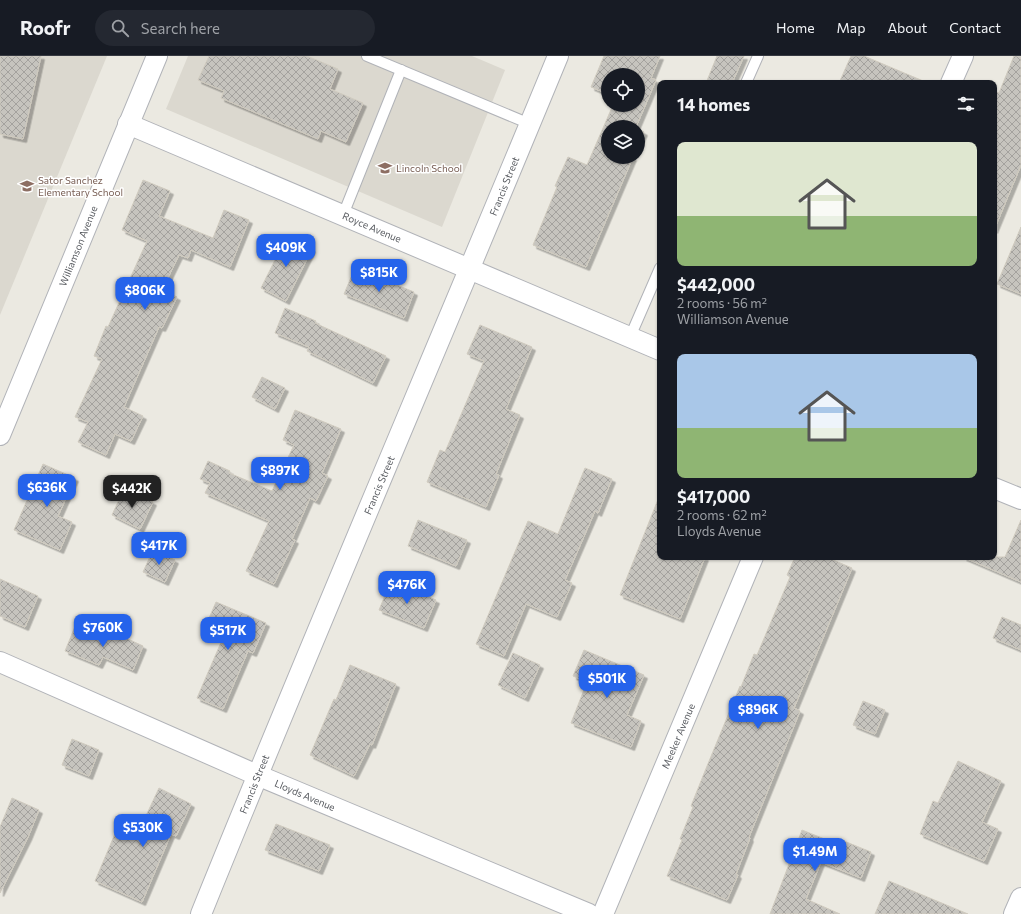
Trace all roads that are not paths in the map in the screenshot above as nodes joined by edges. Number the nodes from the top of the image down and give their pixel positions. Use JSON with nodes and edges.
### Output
{"nodes":[{"id":1,"x":157,"y":56,"type":"edge"},
{"id":2,"x":367,"y":56,"type":"edge"},
{"id":3,"x":558,"y":56,"type":"edge"},
{"id":4,"x":758,"y":56,"type":"edge"},
{"id":5,"x":963,"y":56,"type":"edge"},
{"id":6,"x":401,"y":70,"type":"junction"},
{"id":7,"x":747,"y":80,"type":"edge"},
{"id":8,"x":952,"y":80,"type":"edge"},
{"id":9,"x":128,"y":124,"type":"junction"},
{"id":10,"x":530,"y":124,"type":"junction"},
{"id":11,"x":343,"y":215,"type":"junction"},
{"id":12,"x":470,"y":269,"type":"junction"},
{"id":13,"x":657,"y":275,"type":"edge"},
{"id":14,"x":630,"y":338,"type":"junction"},
{"id":15,"x":657,"y":349,"type":"edge"},
{"id":16,"x":0,"y":435,"type":"edge"},
{"id":17,"x":997,"y":489,"type":"edge"},
{"id":18,"x":1021,"y":499,"type":"edge"},
{"id":19,"x":752,"y":560,"type":"edge"},
{"id":20,"x":0,"y":662,"type":"edge"},
{"id":21,"x":257,"y":775,"type":"junction"},
{"id":22,"x":1021,"y":898,"type":"edge"},
{"id":23,"x":201,"y":914,"type":"edge"},
{"id":24,"x":589,"y":914,"type":"edge"},
{"id":25,"x":603,"y":914,"type":"edge"},
{"id":26,"x":1014,"y":914,"type":"edge"}],
"edges":[{"from":1,"to":9,"type":"street","name":"Williamson Avenue"},
{"from":2,"to":6,"type":"lane"},
{"from":3,"to":10,"type":"street","name":"Francis Street"},
{"from":4,"to":7,"type":"lane"},
{"from":5,"to":8,"type":"street"},
{"from":6,"to":10,"type":"lane"},
{"from":6,"to":11,"type":"lane"},
{"from":9,"to":11,"type":"street","name":"Royce Avenue"},
{"from":9,"to":16,"type":"street","name":"Williamson Avenue"},
{"from":10,"to":12,"type":"street","name":"Francis Street"},
{"from":11,"to":12,"type":"street","name":"Royce Avenue"},
{"from":12,"to":14,"type":"street","name":"Royce Avenue"},
{"from":12,"to":21,"type":"street","name":"Francis Street"},
{"from":13,"to":14,"type":"lane"},
{"from":14,"to":15,"type":"street","name":"Royce Avenue"},
{"from":17,"to":18,"type":"street"},
{"from":19,"to":25,"type":"street","name":"Meeker Avenue"},
{"from":20,"to":21,"type":"street","name":"Lloyds Avenue"},
{"from":21,"to":23,"type":"street","name":"Francis Street"},
{"from":21,"to":24,"type":"street","name":"Lloyds Avenue"},
{"from":22,"to":26,"type":"street"}]}
